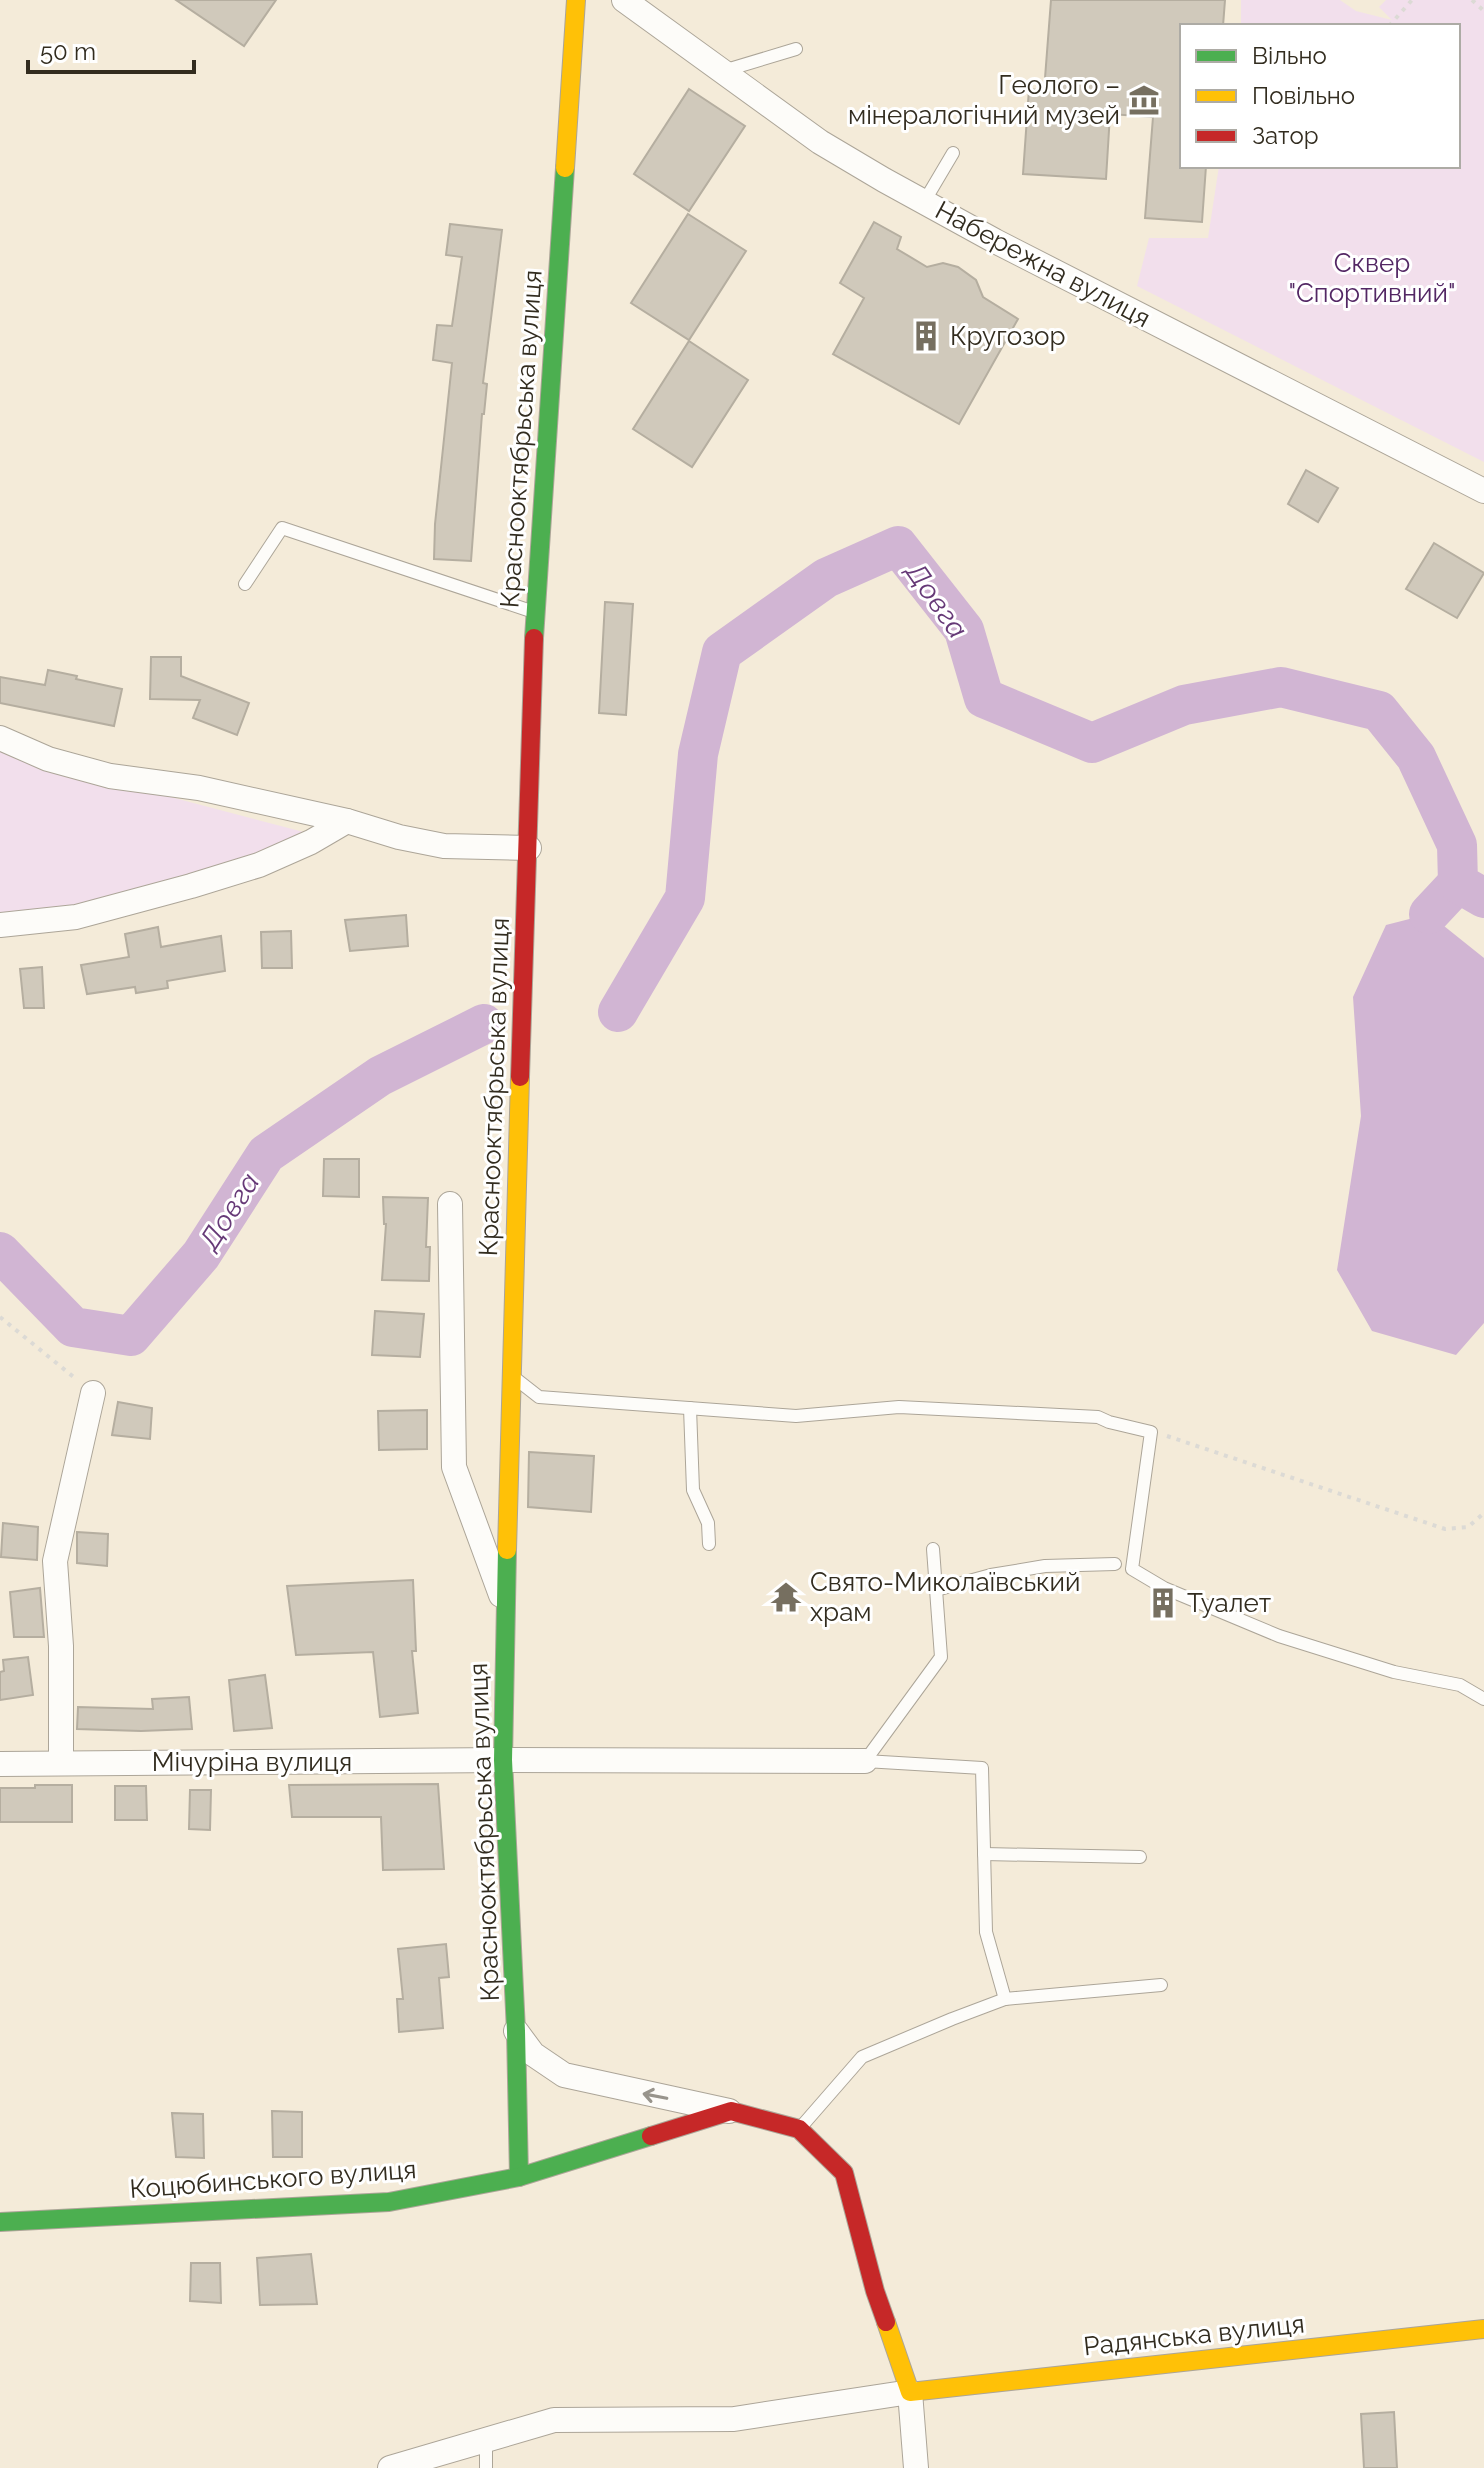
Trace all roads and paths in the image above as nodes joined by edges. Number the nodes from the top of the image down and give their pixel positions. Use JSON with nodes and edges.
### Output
{"nodes":[{"id":1,"x":576,"y":0,"type":"edge"},
{"id":2,"x":624,"y":0,"type":"edge"},
{"id":3,"x":1412,"y":0,"type":"edge"},
{"id":4,"x":1472,"y":0,"type":"edge"},
{"id":5,"x":1484,"y":11,"type":"edge"},
{"id":6,"x":1391,"y":24,"type":"edge"},
{"id":7,"x":796,"y":49,"type":"dead end"},
{"id":8,"x":723,"y":71,"type":"junction"},
{"id":9,"x":953,"y":153,"type":"dead end"},
{"id":10,"x":924,"y":202,"type":"junction"},
{"id":11,"x":1484,"y":491,"type":"edge"},
{"id":12,"x":245,"y":584,"type":"dead end"},
{"id":13,"x":535,"y":612,"type":"junction"},
{"id":14,"x":0,"y":738,"type":"edge"},
{"id":15,"x":347,"y":821,"type":"junction"},
{"id":16,"x":529,"y":848,"type":"junction"},
{"id":17,"x":0,"y":925,"type":"edge"},
{"id":18,"x":450,"y":1204,"type":"dead end"},
{"id":19,"x":0,"y":1317,"type":"edge"},
{"id":20,"x":510,"y":1375,"type":"junction"},
{"id":21,"x":93,"y":1393,"type":"joint"},
{"id":22,"x":690,"y":1408,"type":"junction"},
{"id":23,"x":1151,"y":1432,"type":"junction"},
{"id":24,"x":1484,"y":1513,"type":"edge"},
{"id":25,"x":709,"y":1544,"type":"dead end"},
{"id":26,"x":933,"y":1549,"type":"dead end"},
{"id":27,"x":1115,"y":1564,"type":"dead end"},
{"id":28,"x":936,"y":1590,"type":"junction"},
{"id":29,"x":506,"y":1608,"type":"junction"},
{"id":30,"x":1484,"y":1699,"type":"edge"},
{"id":31,"x":503,"y":1760,"type":"junction"},
{"id":32,"x":865,"y":1761,"type":"junction"},
{"id":33,"x":61,"y":1763,"type":"junction"},
{"id":34,"x":0,"y":1764,"type":"edge"},
{"id":35,"x":984,"y":1854,"type":"junction"},
{"id":36,"x":1140,"y":1857,"type":"dead end"},
{"id":37,"x":1161,"y":1985,"type":"dead end"},
{"id":38,"x":1005,"y":1999,"type":"junction"},
{"id":39,"x":516,"y":2031,"type":"junction"},
{"id":40,"x":731,"y":2111,"type":"junction"},
{"id":41,"x":799,"y":2129,"type":"junction"},
{"id":42,"x":519,"y":2177,"type":"junction"},
{"id":43,"x":0,"y":2222,"type":"edge"},
{"id":44,"x":1484,"y":2329,"type":"edge"},
{"id":45,"x":910,"y":2392,"type":"junction"},
{"id":46,"x":486,"y":2440,"type":"junction"},
{"id":47,"x":390,"y":2468,"type":"edge"},
{"id":48,"x":486,"y":2468,"type":"edge"},
{"id":49,"x":916,"y":2468,"type":"edge"}],
"edges":[{"from":1,"to":13,"type":"street","name":"Краснооктябрьська вулиця"},
{"from":2,"to":8,"type":"street","name":"Набережна вулиця"},
{"from":3,"to":6,"type":"path"},
{"from":4,"to":5,"type":"path"},
{"from":7,"to":8,"type":"lane"},
{"from":8,"to":10,"type":"street","name":"Набережна вулиця"},
{"from":9,"to":10,"type":"lane"},
{"from":10,"to":11,"type":"street","name":"Набережна вулиця"},
{"from":12,"to":13,"type":"lane"},
{"from":13,"to":16,"type":"street","name":"Краснооктябрьська вулиця"},
{"from":14,"to":15,"type":"street"},
{"from":15,"to":16,"type":"street"},
{"from":15,"to":17,"type":"street"},
{"from":16,"to":20,"type":"street","name":"Краснооктябрьська вулиця"},
{"from":18,"to":29,"type":"street"},
{"from":19,"to":21,"type":"path"},
{"from":20,"to":22,"type":"lane"},
{"from":20,"to":29,"type":"street","name":"Краснооктябрьська вулиця"},
{"from":21,"to":33,"type":"street"},
{"from":22,"to":23,"type":"lane"},
{"from":22,"to":25,"type":"lane"},
{"from":23,"to":24,"type":"path"},
{"from":23,"to":30,"type":"lane"},
{"from":26,"to":28,"type":"lane"},
{"from":27,"to":28,"type":"lane"},
{"from":28,"to":32,"type":"lane"},
{"from":29,"to":31,"type":"street","name":"Краснооктябрьська вулиця"},
{"from":31,"to":32,"type":"street","name":"Мічуріна вулиця"},
{"from":31,"to":33,"type":"street","name":"Мічуріна вулиця"},
{"from":31,"to":39,"type":"street","name":"Краснооктябрьська вулиця"},
{"from":32,"to":35,"type":"lane"},
{"from":33,"to":34,"type":"street","name":"Мічуріна вулиця"},
{"from":35,"to":36,"type":"lane"},
{"from":35,"to":38,"type":"lane"},
{"from":37,"to":38,"type":"lane"},
{"from":38,"to":41,"type":"lane"},
{"from":40,"to":39,"type":"street","one_way":true},
{"from":39,"to":42,"type":"street","name":"Краснооктябрьська вулиця"},
{"from":40,"to":41,"type":"street"},
{"from":40,"to":42,"type":"street","name":"Коцюбинського вулиця"},
{"from":41,"to":45,"type":"street"},
{"from":42,"to":43,"type":"street","name":"Коцюбинського вулиця"},
{"from":44,"to":45,"type":"street","name":"Радянська вулиця"},
{"from":45,"to":46,"type":"street"},
{"from":45,"to":49,"type":"street"},
{"from":46,"to":47,"type":"street"},
{"from":46,"to":48,"type":"lane"}]}
